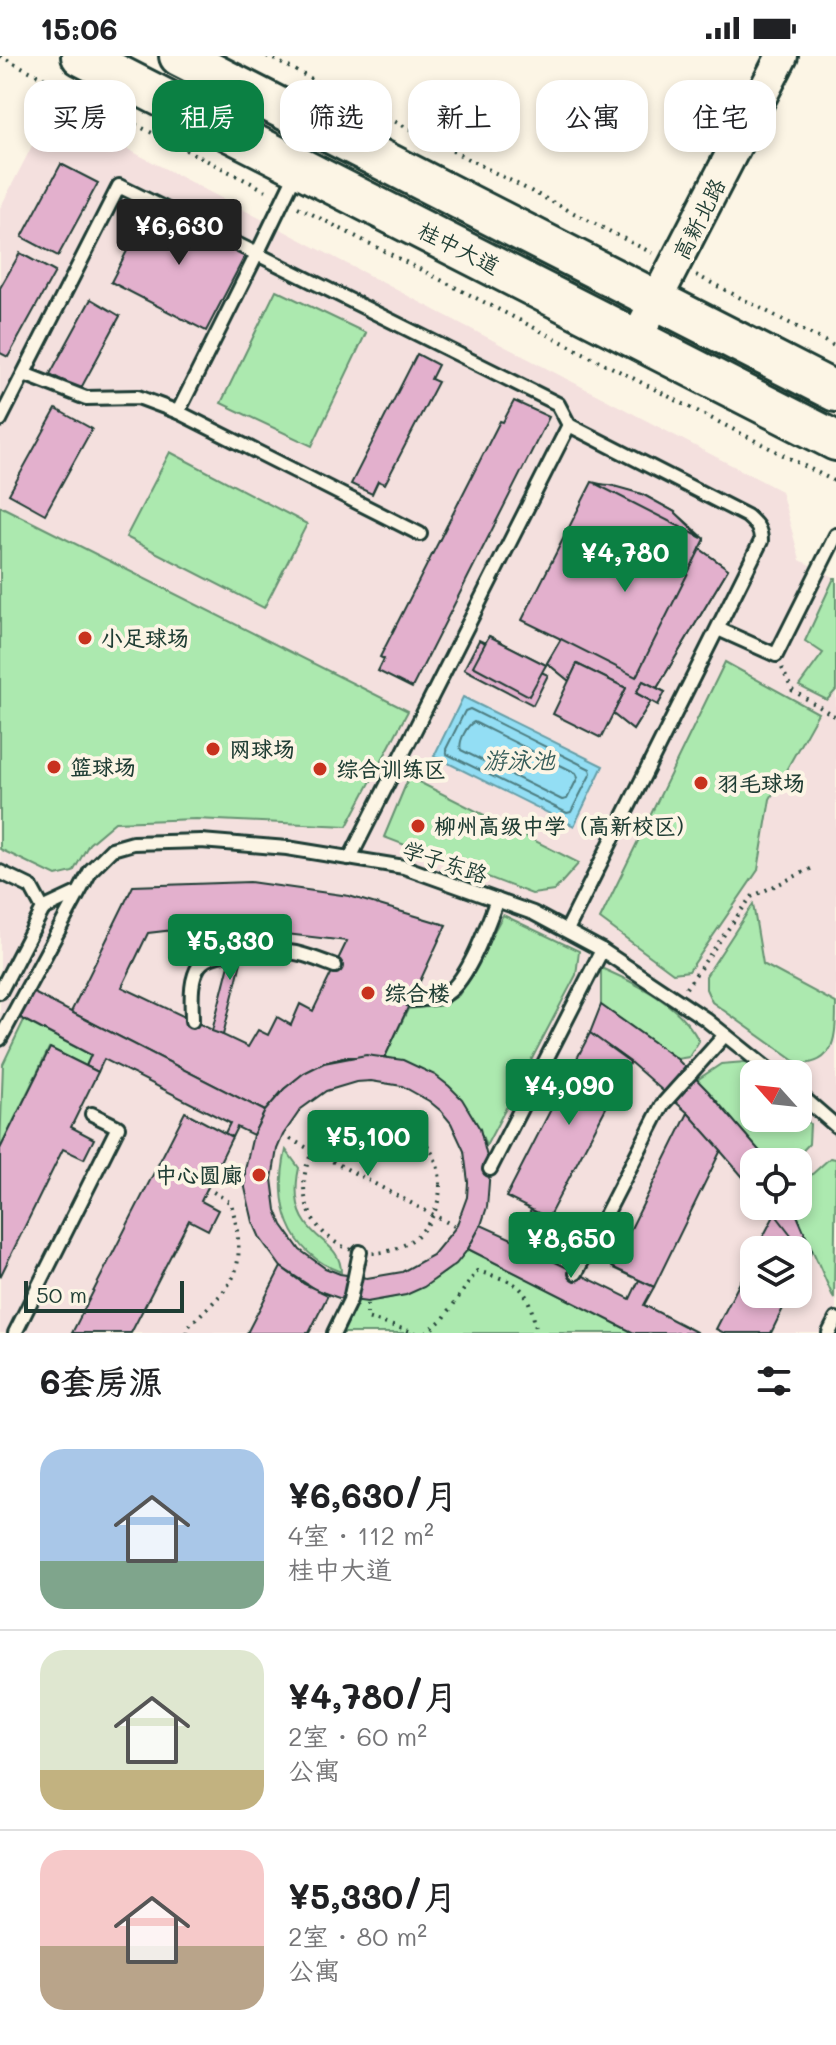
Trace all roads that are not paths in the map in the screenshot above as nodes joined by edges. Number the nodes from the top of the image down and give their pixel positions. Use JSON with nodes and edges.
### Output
{"nodes":[{"id":1,"x":81,"y":56,"type":"edge"},
{"id":2,"x":179,"y":56,"type":"edge"},
{"id":3,"x":782,"y":56,"type":"edge"},
{"id":4,"x":291,"y":184,"type":"junction"},
{"id":5,"x":257,"y":254,"type":"junction"},
{"id":6,"x":656,"y":302,"type":"junction"},
{"id":7,"x":636,"y":339,"type":"junction"},
{"id":8,"x":24,"y":374,"type":"junction"},
{"id":9,"x":836,"y":392,"type":"edge"},
{"id":10,"x":178,"y":412,"type":"junction"},
{"id":11,"x":0,"y":420,"type":"edge"},
{"id":12,"x":569,"y":425,"type":"junction"},
{"id":13,"x":836,"y":441,"type":"edge"},
{"id":14,"x":420,"y":534,"type":"dead end"},
{"id":15,"x":836,"y":535,"type":"edge"},
{"id":16,"x":718,"y":629,"type":"junction"},
{"id":17,"x":350,"y":858,"type":"junction"},
{"id":18,"x":0,"y":872,"type":"edge"},
{"id":19,"x":75,"y":894,"type":"junction"},
{"id":20,"x":497,"y":900,"type":"junction"},
{"id":21,"x":43,"y":909,"type":"junction"},
{"id":22,"x":567,"y":930,"type":"junction"},
{"id":23,"x":602,"y":950,"type":"junction"},
{"id":24,"x":335,"y":966,"type":"dead end"},
{"id":25,"x":2,"y":989,"type":"edge"},
{"id":26,"x":23,"y":995,"type":"junction"},
{"id":27,"x":412,"y":1000,"type":"dead end"},
{"id":28,"x":192,"y":1021,"type":"dead end"},
{"id":29,"x":725,"y":1035,"type":"junction"},
{"id":30,"x":0,"y":1039,"type":"edge"},
{"id":31,"x":756,"y":1060,"type":"edge"},
{"id":32,"x":812,"y":1105,"type":"edge"},
{"id":33,"x":92,"y":1114,"type":"dead end"},
{"id":34,"x":836,"y":1126,"type":"edge"},
{"id":35,"x":490,"y":1169,"type":"dead end"},
{"id":36,"x":360,"y":1252,"type":"road end"},
{"id":37,"x":576,"y":1273,"type":"dead end"},
{"id":38,"x":836,"y":1319,"type":"edge"},
{"id":39,"x":15,"y":1333,"type":"edge"},
{"id":40,"x":334,"y":1333,"type":"edge"},
{"id":41,"x":829,"y":1333,"type":"edge"}],
"edges":[{"from":1,"to":4,"type":"main road","name":"桂中大道"},
{"from":2,"to":6,"type":"main road","name":"桂中大道"},
{"from":3,"to":6,"type":"street","name":"高新北路"},
{"from":4,"to":5,"type":"lane"},
{"from":4,"to":7,"type":"main road","name":"桂中大道"},
{"from":5,"to":8,"type":"lane"},
{"from":5,"to":10,"type":"lane"},
{"from":5,"to":12,"type":"lane"},
{"from":6,"to":7,"type":"street","name":"高新北路"},
{"from":6,"to":9,"type":"main road","name":"桂中大道"},
{"from":7,"to":13,"type":"main road","name":"桂中大道"},
{"from":8,"to":10,"type":"lane"},
{"from":8,"to":11,"type":"lane"},
{"from":10,"to":14,"type":"lane"},
{"from":12,"to":16,"type":"lane"},
{"from":12,"to":17,"type":"lane"},
{"from":15,"to":16,"type":"lane"},
{"from":16,"to":22,"type":"lane"},
{"from":17,"to":19,"type":"lane","name":"学子东路"},
{"from":17,"to":20,"type":"lane","name":"学子东路"},
{"from":18,"to":21,"type":"lane"},
{"from":19,"to":21,"type":"lane"},
{"from":19,"to":26,"type":"lane","name":"学子东路"},
{"from":20,"to":22,"type":"lane","name":"学子东路"},
{"from":20,"to":27,"type":"lane"},
{"from":21,"to":25,"type":"lane"},
{"from":22,"to":23,"type":"lane","name":"学子东路"},
{"from":23,"to":29,"type":"lane","name":"学子东路"},
{"from":23,"to":35,"type":"lane"},
{"from":24,"to":28,"type":"lane"},
{"from":25,"to":26,"type":"lane"},
{"from":26,"to":30,"type":"lane","name":"学子东路"},
{"from":29,"to":31,"type":"lane","name":"学子东路"},
{"from":29,"to":37,"type":"lane"},
{"from":32,"to":34,"type":"lane"},
{"from":33,"to":39,"type":"lane"},
{"from":36,"to":40,"type":"lane"},
{"from":38,"to":41,"type":"lane"}]}
